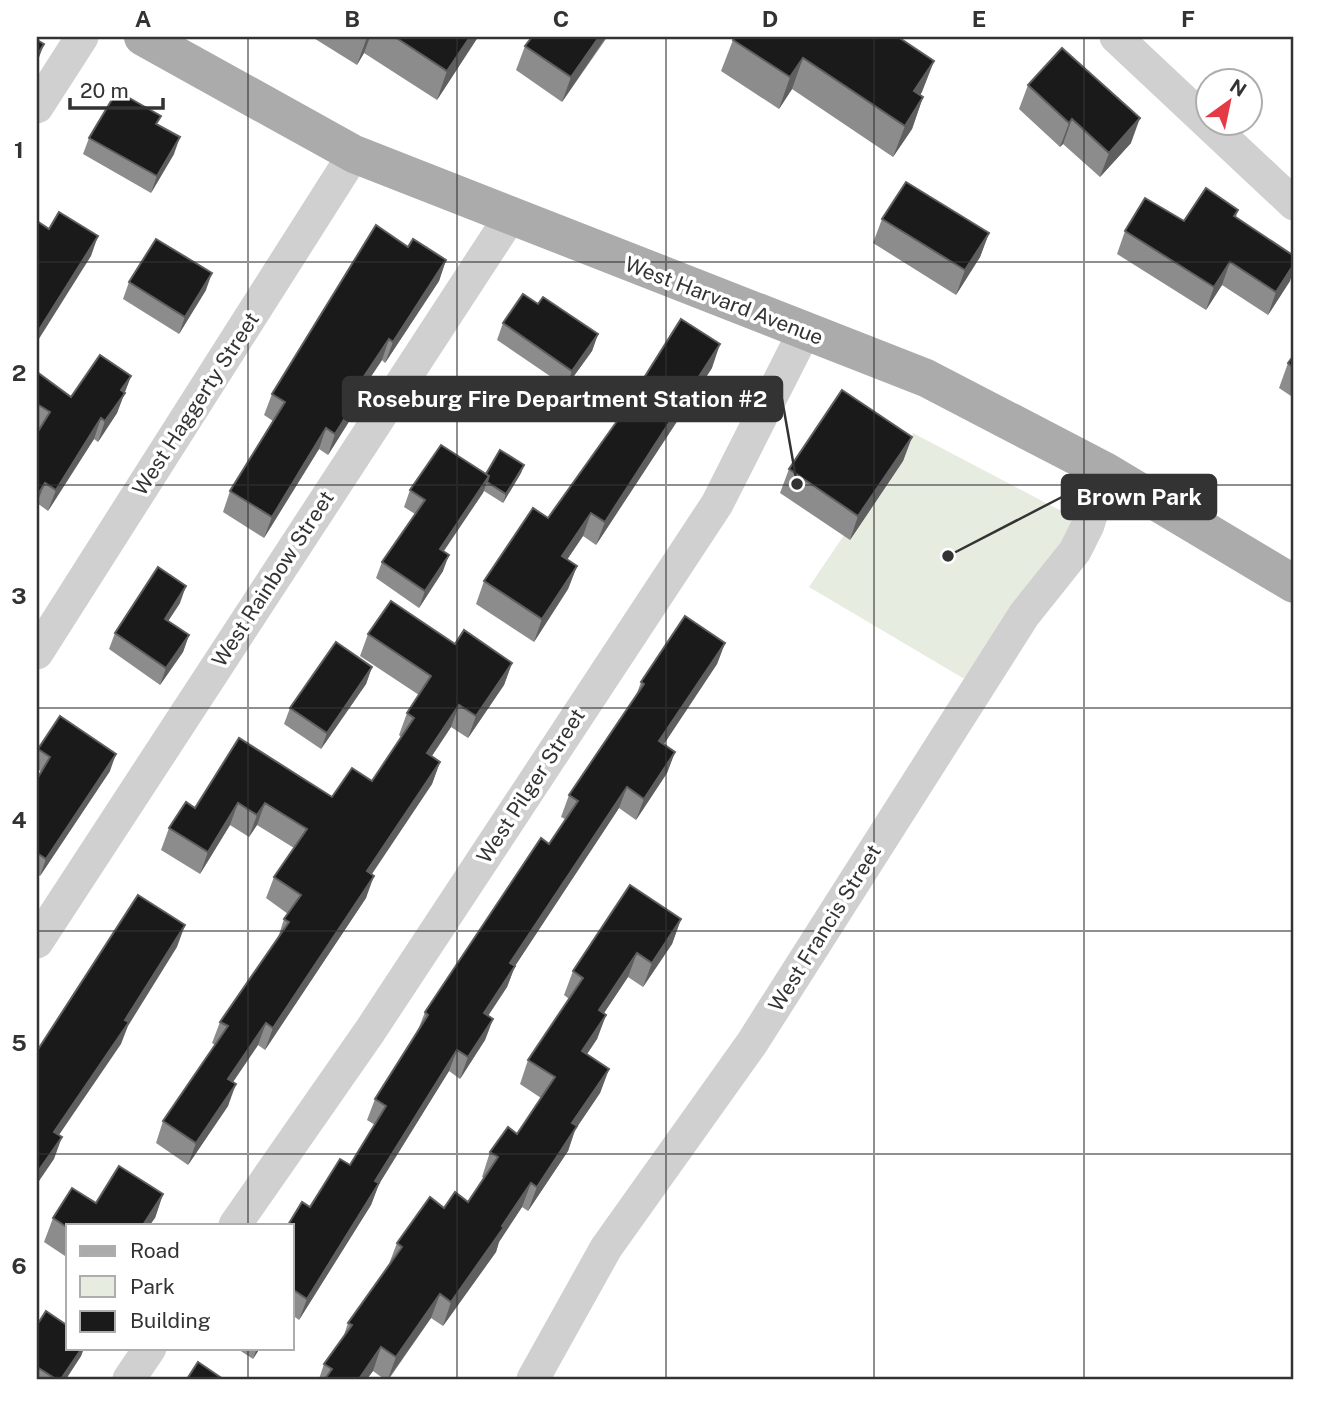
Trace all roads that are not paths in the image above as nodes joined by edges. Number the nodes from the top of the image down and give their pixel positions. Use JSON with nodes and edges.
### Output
{"nodes":[{"id":1,"x":82,"y":37,"type":"edge"},
{"id":2,"x":1115,"y":37,"type":"edge"},
{"id":3,"x":149,"y":38,"type":"edge"},
{"id":4,"x":37,"y":107,"type":"edge"},
{"id":5,"x":354,"y":154,"type":"junction"},
{"id":6,"x":1294,"y":204,"type":"edge"},
{"id":7,"x":510,"y":217,"type":"junction"},
{"id":8,"x":804,"y":332,"type":"junction"},
{"id":9,"x":1105,"y":471,"type":"junction"},
{"id":10,"x":1294,"y":584,"type":"edge"},
{"id":11,"x":37,"y":653,"type":"edge"},
{"id":12,"x":37,"y":942,"type":"edge"},
{"id":13,"x":236,"y":1224,"type":"edge"},
{"id":14,"x":149,"y":1350,"type":"edge"},
{"id":15,"x":129,"y":1379,"type":"edge"},
{"id":16,"x":533,"y":1379,"type":"edge"}],
"edges":[{"from":1,"to":4,"type":"street"},
{"from":2,"to":6,"type":"street"},
{"from":3,"to":5,"type":"main road","name":"West Harvard Avenue"},
{"from":5,"to":7,"type":"main road","name":"West Harvard Avenue"},
{"from":5,"to":11,"type":"street","name":"West Haggerty Street"},
{"from":7,"to":8,"type":"main road","name":"West Harvard Avenue"},
{"from":7,"to":12,"type":"street","name":"West Rainbow Street"},
{"from":8,"to":9,"type":"main road","name":"West Harvard Avenue"},
{"from":8,"to":13,"type":"street","name":"West Pilger Street"},
{"from":9,"to":10,"type":"main road","name":"West Harvard Avenue"},
{"from":9,"to":16,"type":"street","name":"West Francis Street"},
{"from":14,"to":15,"type":"street"}]}
